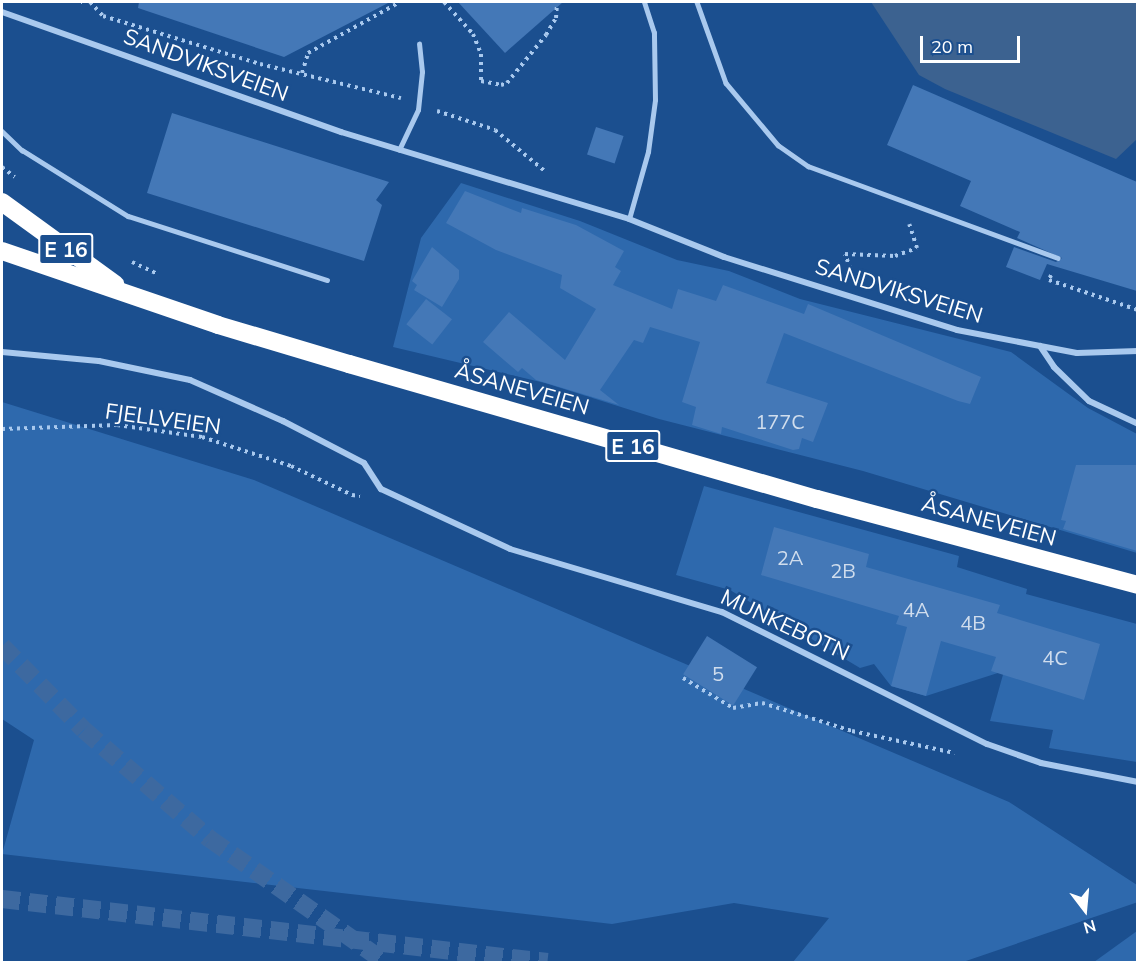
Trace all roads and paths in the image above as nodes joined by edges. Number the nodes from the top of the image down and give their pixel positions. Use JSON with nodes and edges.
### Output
{"nodes":[{"id":1,"x":90,"y":2,"type":"edge"},
{"id":2,"x":400,"y":2,"type":"edge"},
{"id":3,"x":444,"y":2,"type":"edge"},
{"id":4,"x":557,"y":2,"type":"edge"},
{"id":5,"x":644,"y":2,"type":"edge"},
{"id":6,"x":697,"y":2,"type":"edge"},
{"id":7,"x":2,"y":12,"type":"edge"},
{"id":8,"x":419,"y":44,"type":"dead end"},
{"id":9,"x":302,"y":73,"type":"junction"},
{"id":10,"x":420,"y":98,"type":"junction"},
{"id":11,"x":419,"y":105,"type":"junction"},
{"id":12,"x":2,"y":131,"type":"edge"},
{"id":13,"x":399,"y":150,"type":"junction"},
{"id":14,"x":2,"y":167,"type":"edge"},
{"id":15,"x":20,"y":181,"type":"dead end"},
{"id":16,"x":546,"y":193,"type":"junction"},
{"id":17,"x":2,"y":202,"type":"edge"},
{"id":18,"x":629,"y":219,"type":"junction"},
{"id":19,"x":916,"y":248,"type":"dead end"},
{"id":20,"x":2,"y":251,"type":"edge"},
{"id":21,"x":1058,"y":258,"type":"joint"},
{"id":22,"x":124,"y":259,"type":"dead end"},
{"id":23,"x":164,"y":276,"type":"dead end"},
{"id":24,"x":327,"y":280,"type":"dead end"},
{"id":25,"x":849,"y":295,"type":"junction"},
{"id":26,"x":131,"y":296,"type":"junction"},
{"id":27,"x":1137,"y":310,"type":"edge"},
{"id":28,"x":1040,"y":345,"type":"junction"},
{"id":29,"x":1137,"y":351,"type":"edge"},
{"id":30,"x":2,"y":352,"type":"edge"},
{"id":31,"x":1137,"y":423,"type":"edge"},
{"id":32,"x":2,"y":429,"type":"edge"},
{"id":33,"x":381,"y":489,"type":"junction"},
{"id":34,"x":1137,"y":585,"type":"edge"},
{"id":35,"x":683,"y":678,"type":"dead end"},
{"id":36,"x":987,"y":744,"type":"junction"},
{"id":37,"x":1137,"y":782,"type":"edge"}],
"edges":[{"from":1,"to":9,"type":"path"},
{"from":2,"to":9,"type":"path"},
{"from":3,"to":4,"type":"path"},
{"from":5,"to":18,"type":"lane"},
{"from":6,"to":21,"type":"lane"},
{"from":7,"to":13,"type":"street","name":"SANDVIKSVEIEN"},
{"from":8,"to":10,"type":"lane"},
{"from":9,"to":10,"type":"path"},
{"from":10,"to":11,"type":"lane"},
{"from":11,"to":13,"type":"lane"},
{"from":11,"to":16,"type":"path"},
{"from":12,"to":24,"type":"lane"},
{"from":13,"to":16,"type":"street","name":"SANDVIKSVEIEN"},
{"from":14,"to":15,"type":"path"},
{"from":16,"to":18,"type":"street","name":"SANDVIKSVEIEN"},
{"from":17,"to":26,"type":"highway","number":"E 16"},
{"from":18,"to":25,"type":"street","name":"SANDVIKSVEIEN"},
{"from":19,"to":25,"type":"path"},
{"from":20,"to":26,"type":"highway","name":"ÅSANEVEIEN","number":"E 16"},
{"from":21,"to":27,"type":"path"},
{"from":22,"to":23,"type":"path"},
{"from":25,"to":28,"type":"street","name":"SANDVIKSVEIEN"},
{"from":26,"to":34,"type":"highway","name":"ÅSANEVEIEN","number":"E 16"},
{"from":28,"to":29,"type":"street","name":"SANDVIKSVEIEN"},
{"from":28,"to":31,"type":"street"},
{"from":30,"to":33,"type":"street"},
{"from":32,"to":33,"type":"path","name":"FJELLVEIEN"},
{"from":33,"to":36,"type":"street","name":"MUNKEBOTN"},
{"from":35,"to":36,"type":"path"},
{"from":36,"to":37,"type":"street","name":"MUNKEBOTN"}]}
